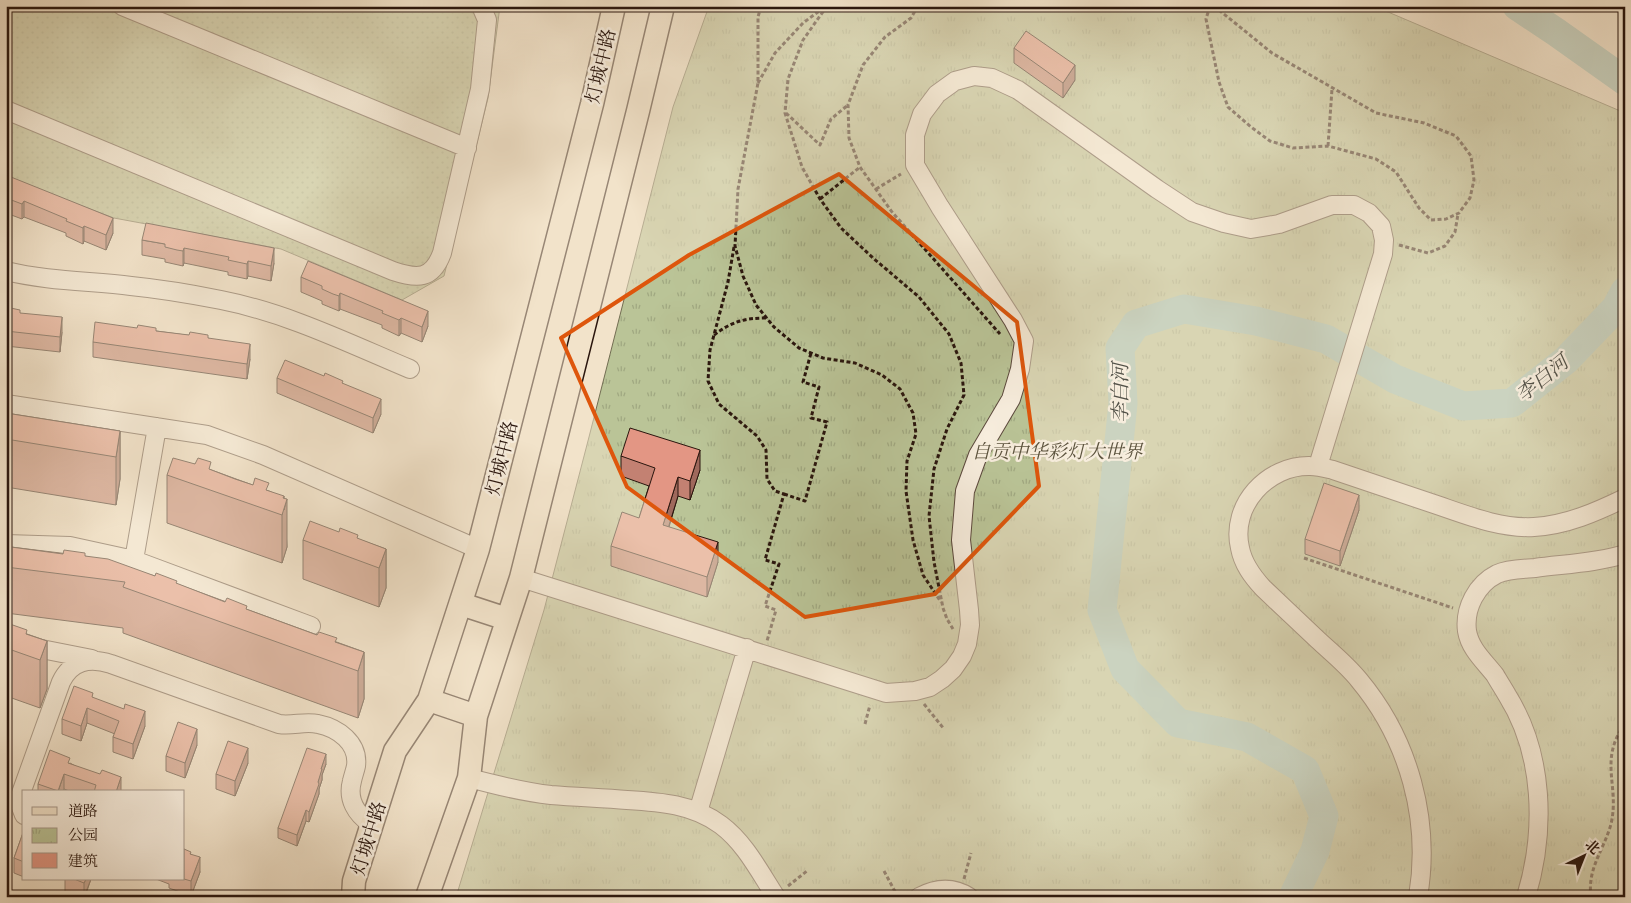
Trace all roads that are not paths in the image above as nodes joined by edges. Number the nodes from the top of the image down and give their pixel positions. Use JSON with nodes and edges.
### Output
{"nodes":[{"id":1,"x":122,"y":6,"type":"edge"},
{"id":2,"x":481,"y":6,"type":"edge"},
{"id":3,"x":614,"y":6,"type":"edge"},
{"id":4,"x":663,"y":6,"type":"edge"},
{"id":5,"x":6,"y":110,"type":"edge"},
{"id":6,"x":467,"y":148,"type":"junction"},
{"id":7,"x":6,"y":271,"type":"edge"},
{"id":8,"x":410,"y":369,"type":"dead end"},
{"id":9,"x":6,"y":404,"type":"edge"},
{"id":10,"x":158,"y":427,"type":"junction"},
{"id":11,"x":1318,"y":466,"type":"junction"},
{"id":12,"x":1625,"y":498,"type":"edge"},
{"id":13,"x":6,"y":544,"type":"edge"},
{"id":14,"x":478,"y":549,"type":"junction"},
{"id":15,"x":1625,"y":554,"type":"edge"},
{"id":16,"x":134,"y":560,"type":"junction"},
{"id":17,"x":521,"y":578,"type":"junction"},
{"id":18,"x":461,"y":604,"type":"junction"},
{"id":19,"x":507,"y":619,"type":"junction"},
{"id":20,"x":311,"y":626,"type":"dead end"},
{"id":21,"x":6,"y":642,"type":"edge"},
{"id":22,"x":755,"y":651,"type":"junction"},
{"id":23,"x":95,"y":660,"type":"junction"},
{"id":24,"x":429,"y":700,"type":"junction"},
{"id":25,"x":476,"y":716,"type":"junction"},
{"id":26,"x":469,"y":778,"type":"junction"},
{"id":27,"x":22,"y":790,"type":"edge"},
{"id":28,"x":22,"y":790,"type":"edge"},
{"id":29,"x":22,"y":810,"type":"edge"},
{"id":30,"x":698,"y":812,"type":"junction"},
{"id":31,"x":371,"y":824,"type":"junction"},
{"id":32,"x":352,"y":891,"type":"edge"},
{"id":33,"x":965,"y":894,"type":"edge"},
{"id":34,"x":776,"y":896,"type":"edge"},
{"id":35,"x":427,"y":897,"type":"edge"},
{"id":36,"x":919,"y":897,"type":"edge"},
{"id":37,"x":1418,"y":897,"type":"edge"},
{"id":38,"x":1526,"y":897,"type":"edge"}],
"edges":[{"from":1,"to":6,"type":"street"},
{"from":2,"to":6,"type":"street"},
{"from":3,"to":14,"type":"main road","name":"灯城中路"},
{"from":4,"to":17,"type":"main road"},
{"from":5,"to":6,"type":"street"},
{"from":7,"to":8,"type":"street"},
{"from":9,"to":10,"type":"street"},
{"from":10,"to":14,"type":"street"},
{"from":10,"to":16,"type":"street"},
{"from":11,"to":12,"type":"street"},
{"from":11,"to":22,"type":"street"},
{"from":11,"to":37,"type":"street"},
{"from":13,"to":16,"type":"street"},
{"from":14,"to":18,"type":"main road","name":"灯城中路"},
{"from":15,"to":38,"type":"street"},
{"from":16,"to":20,"type":"street"},
{"from":17,"to":19,"type":"main road"},
{"from":17,"to":22,"type":"street"},
{"from":18,"to":19,"type":"main road"},
{"from":18,"to":24,"type":"main road","name":"灯城中路"},
{"from":19,"to":25,"type":"main road"},
{"from":21,"to":23,"type":"street"},
{"from":22,"to":30,"type":"street"},
{"from":23,"to":28,"type":"street"},
{"from":23,"to":31,"type":"street"},
{"from":24,"to":25,"type":"main road"},
{"from":24,"to":31,"type":"main road","name":"灯城中路"},
{"from":25,"to":26,"type":"main road"},
{"from":26,"to":30,"type":"street"},
{"from":26,"to":35,"type":"main road"},
{"from":27,"to":29,"type":"street"},
{"from":30,"to":34,"type":"street"},
{"from":31,"to":32,"type":"main road","name":"灯城中路"},
{"from":33,"to":36,"type":"street"}]}
